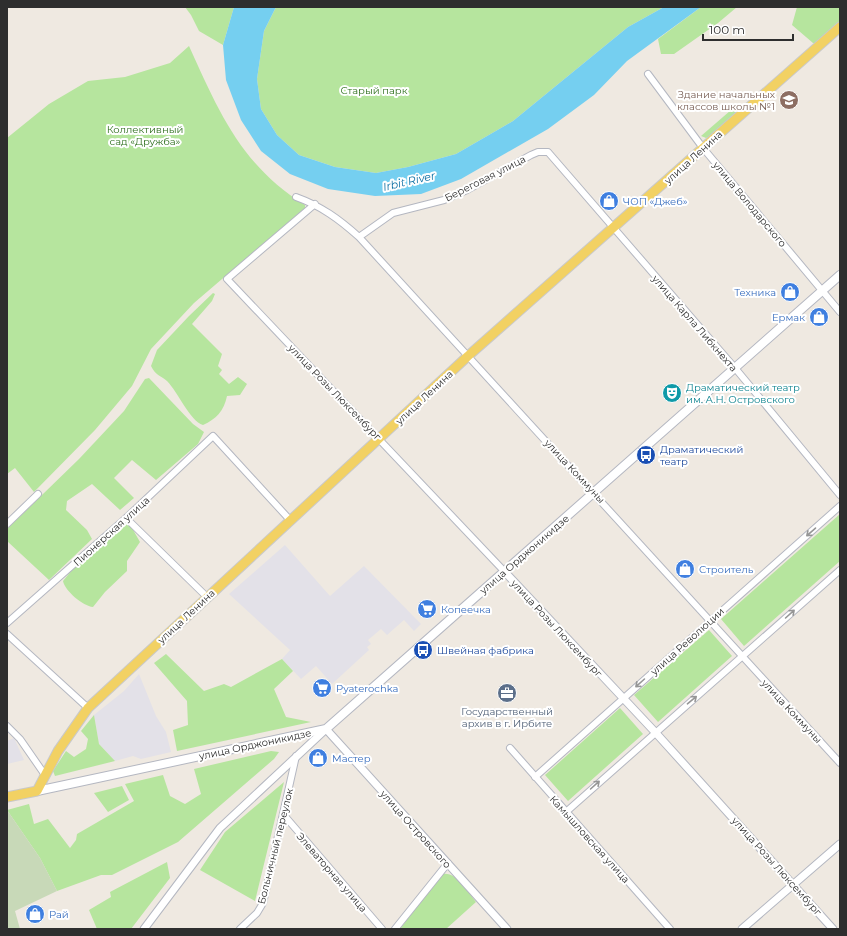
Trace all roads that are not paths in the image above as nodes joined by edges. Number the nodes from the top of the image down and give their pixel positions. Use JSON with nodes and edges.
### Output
{"nodes":[{"id":1,"x":840,"y":27,"type":"edge"},
{"id":2,"x":648,"y":74,"type":"dead end"},
{"id":3,"x":703,"y":148,"type":"junction"},
{"id":4,"x":548,"y":152,"type":"joint"},
{"id":5,"x":296,"y":197,"type":"dead end"},
{"id":6,"x":315,"y":204,"type":"junction"},
{"id":7,"x":613,"y":228,"type":"junction"},
{"id":8,"x":359,"y":237,"type":"junction"},
{"id":9,"x":840,"y":275,"type":"edge"},
{"id":10,"x":822,"y":291,"type":"junction"},
{"id":11,"x":840,"y":312,"type":"edge"},
{"id":12,"x":468,"y":356,"type":"junction"},
{"id":13,"x":735,"y":368,"type":"junction"},
{"id":14,"x":379,"y":438,"type":"junction"},
{"id":15,"x":594,"y":492,"type":"junction"},
{"id":16,"x":38,"y":494,"type":"dead end"},
{"id":17,"x":840,"y":495,"type":"edge"},
{"id":18,"x":840,"y":506,"type":"edge"},
{"id":19,"x":126,"y":518,"type":"junction"},
{"id":20,"x":290,"y":520,"type":"junction"},
{"id":21,"x":7,"y":524,"type":"edge"},
{"id":22,"x":840,"y":570,"type":"edge"},
{"id":23,"x":504,"y":571,"type":"junction"},
{"id":24,"x":207,"y":597,"type":"junction"},
{"id":25,"x":710,"y":620,"type":"junction"},
{"id":26,"x":7,"y":623,"type":"edge"},
{"id":27,"x":7,"y":634,"type":"edge"},
{"id":28,"x":743,"y":657,"type":"junction"},
{"id":29,"x":623,"y":699,"type":"junction"},
{"id":30,"x":88,"y":708,"type":"junction"},
{"id":31,"x":7,"y":726,"type":"edge"},
{"id":32,"x":326,"y":729,"type":"junction"},
{"id":33,"x":655,"y":732,"type":"junction"},
{"id":34,"x":510,"y":748,"type":"dead end"},
{"id":35,"x":296,"y":756,"type":"junction"},
{"id":36,"x":840,"y":763,"type":"edge"},
{"id":37,"x":45,"y":775,"type":"junction"},
{"id":38,"x":535,"y":777,"type":"junction"},
{"id":39,"x":37,"y":791,"type":"junction"},
{"id":40,"x":7,"y":797,"type":"edge"},
{"id":41,"x":566,"y":812,"type":"junction"},
{"id":42,"x":283,"y":814,"type":"junction"},
{"id":43,"x":840,"y":844,"type":"edge"},
{"id":44,"x":448,"y":863,"type":"junction"},
{"id":45,"x":792,"y":884,"type":"junction"},
{"id":46,"x":144,"y":929,"type":"edge"},
{"id":47,"x":240,"y":929,"type":"edge"},
{"id":48,"x":382,"y":929,"type":"edge"},
{"id":49,"x":395,"y":929,"type":"edge"},
{"id":50,"x":508,"y":929,"type":"edge"},
{"id":51,"x":670,"y":929,"type":"edge"},
{"id":52,"x":742,"y":929,"type":"edge"},
{"id":53,"x":833,"y":929,"type":"edge"}],
"edges":[{"from":1,"to":3,"type":"main road","name":"улица Ленина"},
{"from":2,"to":3,"type":"street","name":"улица Володарского"},
{"from":3,"to":7,"type":"main road","name":"улица Ленина"},
{"from":3,"to":10,"type":"street","name":"улица Володарского"},
{"from":4,"to":7,"type":"street","name":"улица Карла Либкнехта"},
{"from":4,"to":8,"type":"street","name":"Береговая улица"},
{"from":5,"to":6,"type":"street","name":"улица Коммуны"},
{"from":6,"to":8,"type":"street","name":"улица Коммуны"},
{"from":6,"to":14,"type":"street","name":"улица Розы Люксембург"},
{"from":7,"to":12,"type":"main road","name":"улица Ленина"},
{"from":7,"to":13,"type":"street","name":"улица Карла Либкнехта"},
{"from":8,"to":12,"type":"street","name":"улица Коммуны"},
{"from":9,"to":10,"type":"main road","name":"улица Орджоникидзе"},
{"from":10,"to":11,"type":"street","name":"улица Володарского"},
{"from":10,"to":13,"type":"main road","name":"улица Орджоникидзе"},
{"from":12,"to":14,"type":"main road","name":"улица Ленина"},
{"from":12,"to":15,"type":"street","name":"улица Коммуны"},
{"from":13,"to":15,"type":"main road","name":"улица Орджоникидзе"},
{"from":13,"to":17,"type":"street","name":"улица Карла Либкнехта"},
{"from":14,"to":20,"type":"main road","name":"улица Ленина"},
{"from":14,"to":23,"type":"street","name":"улица Розы Люксембург"},
{"from":15,"to":23,"type":"main road","name":"улица Орджоникидзе"},
{"from":15,"to":25,"type":"street","name":"улица Коммуны"},
{"from":16,"to":21,"type":"street"},
{"from":18,"to":25,"type":"street","name":"улица Революции","one_way":true},
{"from":19,"to":20,"type":"street","name":"Пионерская улица"},
{"from":19,"to":24,"type":"street"},
{"from":19,"to":26,"type":"street","name":"Пионерская улица"},
{"from":20,"to":24,"type":"main road","name":"улица Ленина"},
{"from":28,"to":22,"type":"street","one_way":true},
{"from":23,"to":29,"type":"street","name":"улица Розы Люксембург"},
{"from":23,"to":32,"type":"main road","name":"улица Орджоникидзе"},
{"from":24,"to":30,"type":"main road","name":"улица Ленина"},
{"from":25,"to":28,"type":"street","name":"улица Коммуны"},
{"from":25,"to":29,"type":"street","name":"улица Революции","one_way":true},
{"from":27,"to":30,"type":"street"},
{"from":33,"to":28,"type":"street","one_way":true},
{"from":28,"to":36,"type":"street","name":"улица Коммуны"},
{"from":29,"to":33,"type":"street","name":"улица Розы Люксембург"},
{"from":29,"to":38,"type":"street","name":"улица Революции"},
{"from":30,"to":37,"type":"main road","name":"улица Ленина"},
{"from":31,"to":37,"type":"street"},
{"from":32,"to":35,"type":"street"},
{"from":32,"to":39,"type":"main road","name":"улица Орджоникидзе"},
{"from":32,"to":44,"type":"street","name":"улица Островского"},
{"from":41,"to":33,"type":"street","one_way":true},
{"from":33,"to":45,"type":"street","name":"улица Розы Люксембург"},
{"from":34,"to":38,"type":"street","name":"Камышловская улица"},
{"from":35,"to":42,"type":"street","name":"Больничный переулок"},
{"from":35,"to":46,"type":"street"},
{"from":37,"to":39,"type":"main road","name":"улица Ленина"},
{"from":38,"to":41,"type":"street","name":"Камышловская улица"},
{"from":39,"to":40,"type":"main road","name":"улица Орджоникидзе"},
{"from":41,"to":51,"type":"street","name":"Камышловская улица"},
{"from":42,"to":47,"type":"street","name":"Больничный переулок"},
{"from":42,"to":48,"type":"street","name":"Элеваторная улица"},
{"from":43,"to":45,"type":"street"},
{"from":44,"to":49,"type":"street"},
{"from":44,"to":50,"type":"street","name":"улица Островского"},
{"from":45,"to":52,"type":"street"},
{"from":45,"to":53,"type":"street","name":"улица Розы Люксембург"}]}
